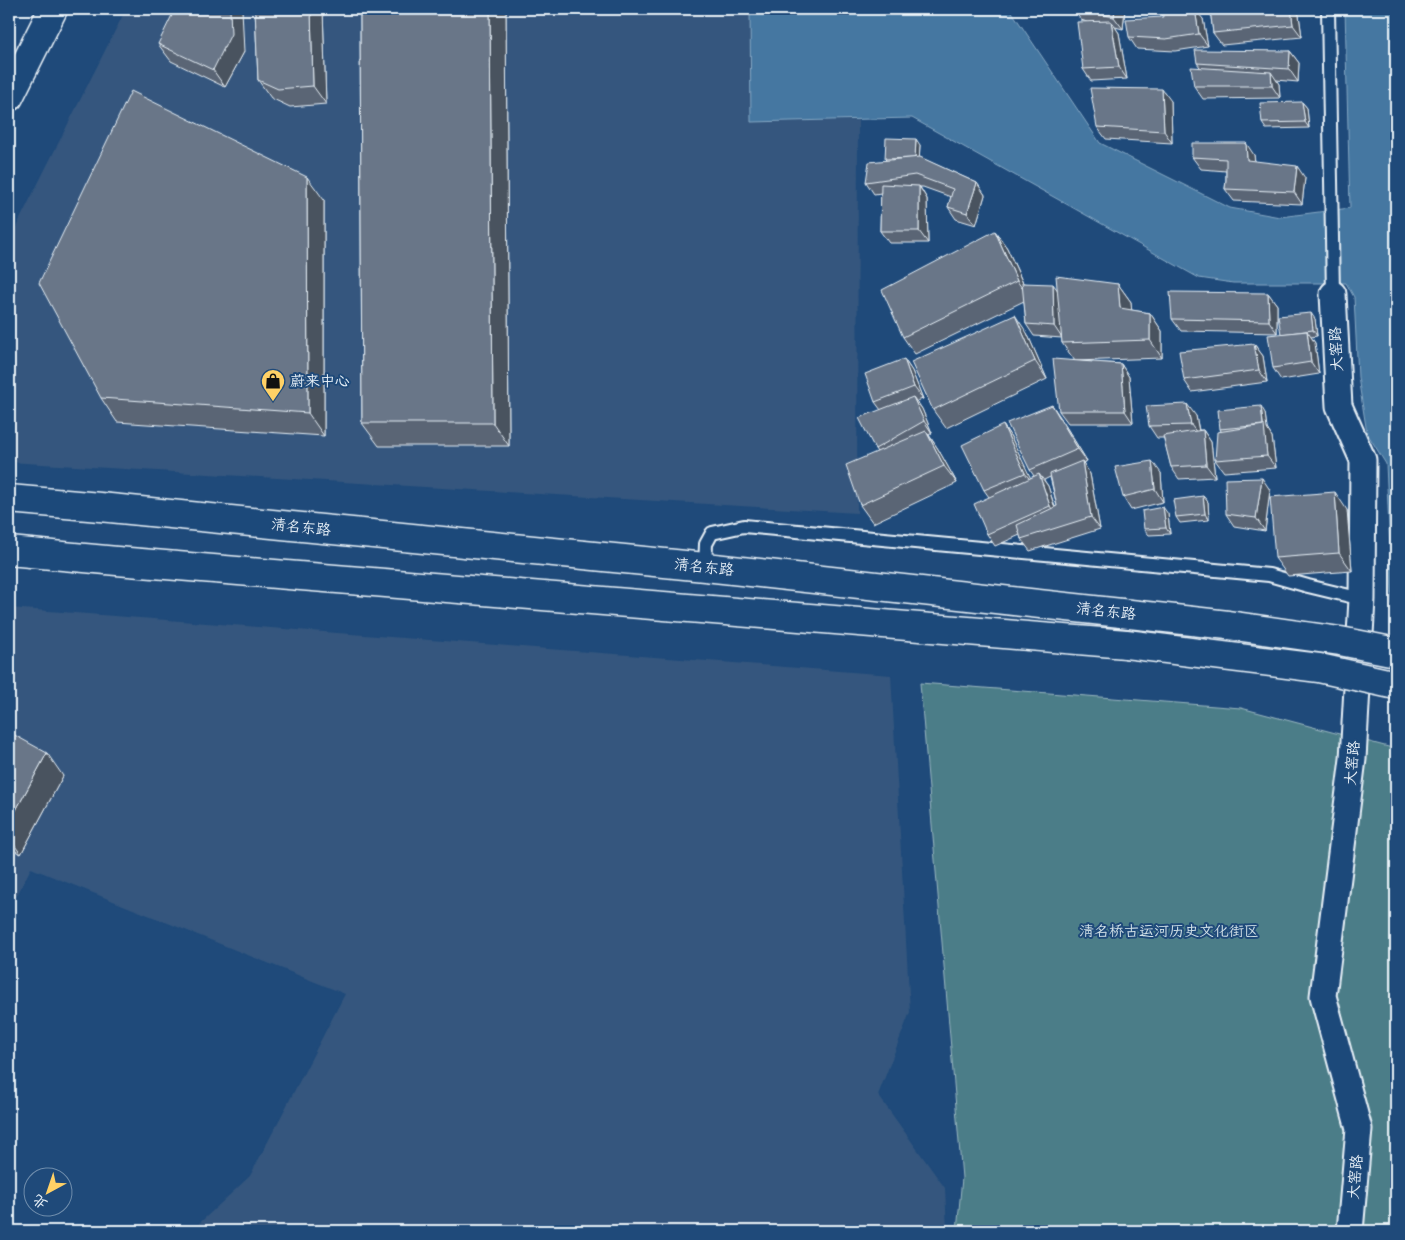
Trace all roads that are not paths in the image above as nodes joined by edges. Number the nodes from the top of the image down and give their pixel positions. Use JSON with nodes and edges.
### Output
{"nodes":[{"id":1,"x":53,"y":9,"type":"edge"},
{"id":2,"x":1328,"y":9,"type":"edge"},
{"id":3,"x":9,"y":97,"type":"edge"},
{"id":4,"x":1333,"y":294,"type":"joint"},
{"id":5,"x":9,"y":500,"type":"edge"},
{"id":6,"x":9,"y":551,"type":"edge"},
{"id":7,"x":705,"y":567,"type":"junction"},
{"id":8,"x":1362,"y":598,"type":"junction"},
{"id":9,"x":1396,"y":652,"type":"edge"},
{"id":10,"x":1396,"y":685,"type":"edge"},
{"id":11,"x":1350,"y":1231,"type":"edge"}],
"edges":[{"from":1,"to":3,"type":"main road"},
{"from":2,"to":4,"type":"lane"},
{"from":4,"to":8,"type":"street","name":"大窑路"},
{"from":5,"to":7,"type":"main road","name":"清名东路"},
{"from":6,"to":10,"type":"main road","name":"清名东路","bridge":true},
{"from":7,"to":8,"type":"lane"},
{"from":7,"to":9,"type":"main road","name":"清名东路","bridge":true},
{"from":8,"to":11,"type":"street","name":"大窑路"}]}
